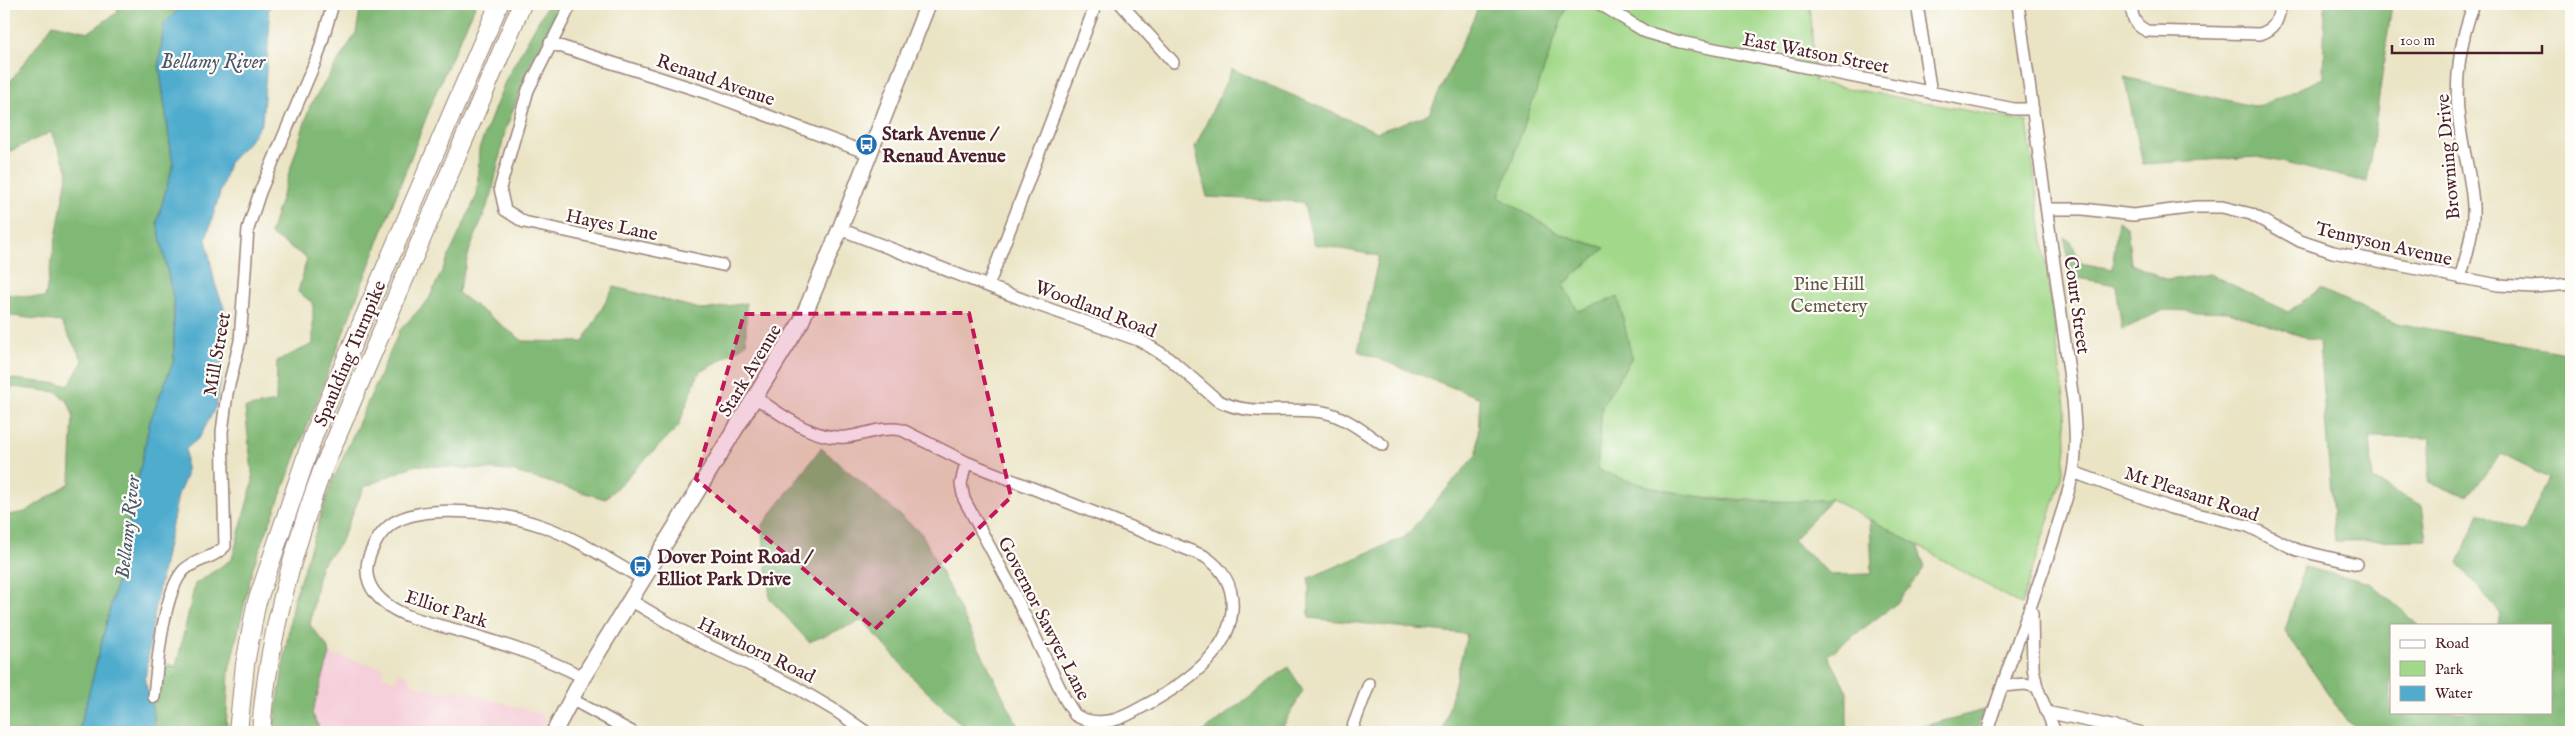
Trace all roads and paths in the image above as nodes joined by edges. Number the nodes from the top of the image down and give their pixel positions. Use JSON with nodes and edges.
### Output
{"nodes":[{"id":1,"x":333,"y":4,"type":"edge"},
{"id":2,"x":499,"y":4,"type":"edge"},
{"id":3,"x":522,"y":4,"type":"edge"},
{"id":4,"x":571,"y":4,"type":"edge"},
{"id":5,"x":928,"y":4,"type":"edge"},
{"id":6,"x":1096,"y":4,"type":"edge"},
{"id":7,"x":1121,"y":4,"type":"edge"},
{"id":8,"x":1600,"y":4,"type":"edge"},
{"id":9,"x":1917,"y":4,"type":"edge"},
{"id":10,"x":2018,"y":4,"type":"edge"},
{"id":11,"x":2131,"y":4,"type":"edge"},
{"id":12,"x":2281,"y":4,"type":"edge"},
{"id":13,"x":2474,"y":4,"type":"edge"},
{"id":14,"x":1132,"y":9,"type":"edge"},
{"id":15,"x":550,"y":43,"type":"junction"},
{"id":16,"x":1173,"y":62,"type":"dead end"},
{"id":17,"x":1931,"y":93,"type":"junction"},
{"id":18,"x":2033,"y":109,"type":"junction"},
{"id":19,"x":870,"y":154,"type":"junction"},
{"id":20,"x":2048,"y":209,"type":"junction"},
{"id":21,"x":840,"y":229,"type":"junction"},
{"id":22,"x":722,"y":265,"type":"dead end"},
{"id":23,"x":2460,"y":278,"type":"junction"},
{"id":24,"x":2571,"y":284,"type":"edge"},
{"id":25,"x":988,"y":286,"type":"junction"},
{"id":26,"x":756,"y":398,"type":"junction"},
{"id":27,"x":1383,"y":445,"type":"dead end"},
{"id":28,"x":966,"y":462,"type":"junction"},
{"id":29,"x":2073,"y":472,"type":"junction"},
{"id":30,"x":2357,"y":564,"type":"dead end"},
{"id":31,"x":642,"y":579,"type":"junction"},
{"id":32,"x":630,"y":600,"type":"junction"},
{"id":33,"x":2032,"y":606,"type":"junction"},
{"id":34,"x":583,"y":678,"type":"junction"},
{"id":35,"x":1368,"y":684,"type":"dead end"},
{"id":36,"x":2002,"y":686,"type":"junction"},
{"id":37,"x":2036,"y":687,"type":"junction"},
{"id":38,"x":154,"y":697,"type":"dead end"},
{"id":39,"x":571,"y":699,"type":"junction"},
{"id":40,"x":2046,"y":712,"type":"junction"},
{"id":41,"x":238,"y":732,"type":"edge"},
{"id":42,"x":261,"y":732,"type":"edge"},
{"id":43,"x":554,"y":732,"type":"edge"},
{"id":44,"x":632,"y":732,"type":"edge"},
{"id":45,"x":866,"y":732,"type":"edge"},
{"id":46,"x":1351,"y":732,"type":"edge"},
{"id":47,"x":1987,"y":732,"type":"edge"},
{"id":48,"x":2055,"y":732,"type":"edge"},
{"id":49,"x":2139,"y":732,"type":"edge"}],
"edges":[{"from":1,"to":38,"type":"street","name":"Mill Street"},
{"from":2,"to":41,"type":"highway","name":"Spaulding Turnpike"},
{"from":3,"to":42,"type":"highway","name":"Spaulding Turnpike"},
{"from":4,"to":15,"type":"street"},
{"from":5,"to":19,"type":"main road","name":"Stark Avenue"},
{"from":6,"to":25,"type":"street"},
{"from":7,"to":14,"type":"street"},
{"from":8,"to":17,"type":"street","name":"East Watson Street"},
{"from":9,"to":17,"type":"street"},
{"from":10,"to":18,"type":"street","name":"Court Street"},
{"from":11,"to":12,"type":"street"},
{"from":13,"to":23,"type":"street","name":"Browning Drive"},
{"from":14,"to":16,"type":"street"},
{"from":15,"to":19,"type":"street","name":"Renaud Avenue"},
{"from":15,"to":22,"type":"street","name":"Hayes Lane"},
{"from":17,"to":18,"type":"street","name":"East Watson Street"},
{"from":18,"to":20,"type":"street","name":"Court Street"},
{"from":19,"to":21,"type":"main road","name":"Stark Avenue"},
{"from":20,"to":23,"type":"street","name":"Tennyson Avenue"},
{"from":20,"to":29,"type":"street","name":"Court Street"},
{"from":21,"to":25,"type":"street","name":"Woodland Road"},
{"from":21,"to":26,"type":"main road","name":"Stark Avenue"},
{"from":23,"to":24,"type":"street","name":"Tennyson Avenue"},
{"from":25,"to":27,"type":"street","name":"Woodland Road"},
{"from":26,"to":28,"type":"street","name":"Governor Sawyer Lane"},
{"from":26,"to":31,"type":"main road","name":"Stark Avenue"},
{"from":28,"to":28,"type":"street","name":"Governor Sawyer Lane"},
{"from":29,"to":30,"type":"street","name":"Mt Pleasant Road"},
{"from":29,"to":33,"type":"street","name":"Court Street"},
{"from":31,"to":32,"type":"main road","name":"Stark Avenue"},
{"from":31,"to":34,"type":"street","name":"Elliot Park"},
{"from":32,"to":34,"type":"main road","name":"Stark Avenue"},
{"from":32,"to":45,"type":"street","name":"Hawthorn Road"},
{"from":33,"to":36,"type":"street"},
{"from":33,"to":37,"type":"street"},
{"from":34,"to":39,"type":"main road","name":"Stark Avenue"},
{"from":35,"to":46,"type":"street"},
{"from":36,"to":37,"type":"street"},
{"from":36,"to":47,"type":"street"},
{"from":37,"to":40,"type":"street"},
{"from":39,"to":43,"type":"main road","name":"Stark Avenue"},
{"from":39,"to":44,"type":"street"},
{"from":40,"to":48,"type":"street"},
{"from":40,"to":49,"type":"street"}]}
